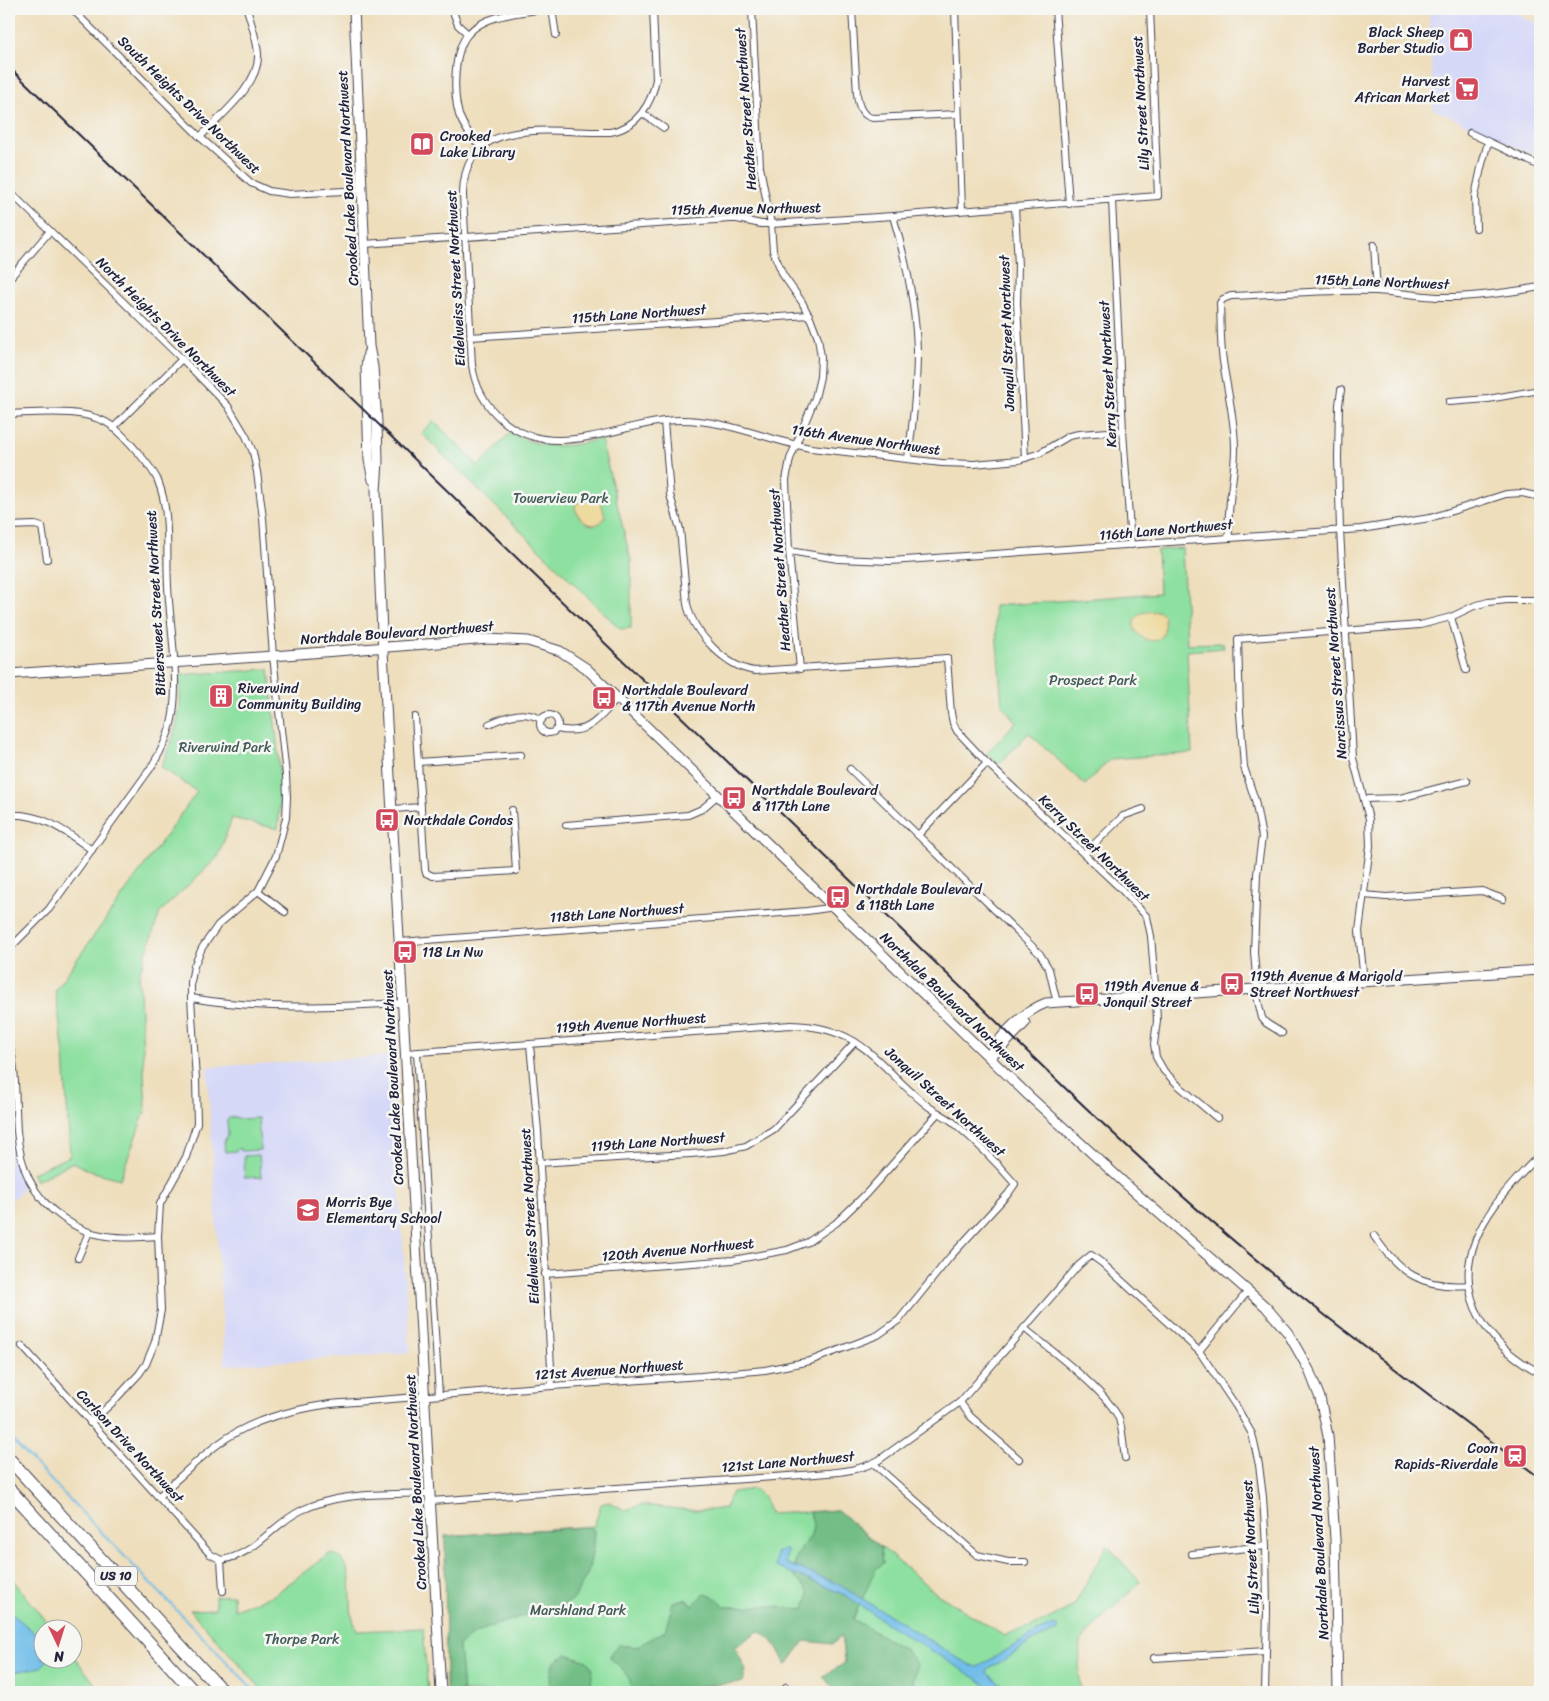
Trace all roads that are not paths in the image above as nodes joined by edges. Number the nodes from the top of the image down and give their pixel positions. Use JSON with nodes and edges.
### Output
{"nodes":[{"id":1,"x":72,"y":9,"type":"edge"},
{"id":2,"x":247,"y":9,"type":"edge"},
{"id":3,"x":354,"y":9,"type":"edge"},
{"id":4,"x":452,"y":9,"type":"edge"},
{"id":5,"x":545,"y":9,"type":"edge"},
{"id":6,"x":552,"y":9,"type":"edge"},
{"id":7,"x":654,"y":9,"type":"edge"},
{"id":8,"x":752,"y":9,"type":"edge"},
{"id":9,"x":852,"y":9,"type":"edge"},
{"id":10,"x":954,"y":9,"type":"edge"},
{"id":11,"x":1056,"y":9,"type":"edge"},
{"id":12,"x":1150,"y":9,"type":"edge"},
{"id":13,"x":468,"y":34,"type":"junction"},
{"id":14,"x":556,"y":35,"type":"dead end"},
{"id":15,"x":642,"y":113,"type":"junction"},
{"id":16,"x":958,"y":114,"type":"junction"},
{"id":17,"x":664,"y":128,"type":"dead end"},
{"id":18,"x":1470,"y":133,"type":"dead end"},
{"id":19,"x":200,"y":137,"type":"junction"},
{"id":20,"x":1488,"y":142,"type":"junction"},
{"id":21,"x":481,"y":147,"type":"junction"},
{"id":22,"x":1540,"y":166,"type":"edge"},
{"id":23,"x":362,"y":190,"type":"junction"},
{"id":24,"x":9,"y":192,"type":"edge"},
{"id":25,"x":1158,"y":196,"type":"joint"},
{"id":26,"x":1112,"y":200,"type":"junction"},
{"id":27,"x":1069,"y":204,"type":"junction"},
{"id":28,"x":1014,"y":207,"type":"junction"},
{"id":29,"x":962,"y":210,"type":"junction"},
{"id":30,"x":893,"y":216,"type":"junction"},
{"id":31,"x":771,"y":224,"type":"junction"},
{"id":32,"x":1476,"y":228,"type":"dead end"},
{"id":33,"x":50,"y":231,"type":"junction"},
{"id":34,"x":465,"y":238,"type":"junction"},
{"id":35,"x":364,"y":244,"type":"junction"},
{"id":36,"x":1374,"y":245,"type":"dead end"},
{"id":37,"x":9,"y":279,"type":"edge"},
{"id":38,"x":1540,"y":287,"type":"edge"},
{"id":39,"x":1377,"y":292,"type":"junction"},
{"id":40,"x":809,"y":315,"type":"junction"},
{"id":41,"x":470,"y":337,"type":"junction"},
{"id":42,"x":182,"y":359,"type":"junction"},
{"id":43,"x":1341,"y":390,"type":"dead end"},
{"id":44,"x":1540,"y":390,"type":"edge"},
{"id":45,"x":1449,"y":402,"type":"dead end"},
{"id":46,"x":9,"y":414,"type":"edge"},
{"id":47,"x":664,"y":421,"type":"junction"},
{"id":48,"x":114,"y":428,"type":"junction"},
{"id":49,"x":516,"y":430,"type":"joint"},
{"id":50,"x":1123,"y":430,"type":"junction"},
{"id":51,"x":796,"y":445,"type":"junction"},
{"id":52,"x":908,"y":458,"type":"junction"},
{"id":53,"x":1025,"y":458,"type":"junction"},
{"id":54,"x":1540,"y":496,"type":"edge"},
{"id":55,"x":9,"y":526,"type":"edge"},
{"id":56,"x":1340,"y":530,"type":"junction"},
{"id":57,"x":1229,"y":537,"type":"junction"},
{"id":58,"x":1131,"y":545,"type":"junction"},
{"id":59,"x":789,"y":551,"type":"junction"},
{"id":60,"x":46,"y":558,"type":"dead end"},
{"id":61,"x":1540,"y":600,"type":"edge"},
{"id":62,"x":1451,"y":616,"type":"junction"},
{"id":63,"x":1346,"y":630,"type":"junction"},
{"id":64,"x":383,"y":647,"type":"junction"},
{"id":65,"x":273,"y":656,"type":"junction"},
{"id":66,"x":174,"y":662,"type":"junction"},
{"id":67,"x":800,"y":669,"type":"junction"},
{"id":68,"x":1466,"y":670,"type":"dead end"},
{"id":69,"x":9,"y":674,"type":"edge"},
{"id":70,"x":618,"y":698,"type":"junction"},
{"id":71,"x":415,"y":717,"type":"dead end"},
{"id":72,"x":542,"y":720,"type":"junction"},
{"id":73,"x":489,"y":724,"type":"dead end"},
{"id":74,"x":557,"y":729,"type":"junction"},
{"id":75,"x":521,"y":755,"type":"dead end"},
{"id":76,"x":418,"y":762,"type":"junction"},
{"id":77,"x":987,"y":763,"type":"junction"},
{"id":78,"x":850,"y":769,"type":"dead end"},
{"id":79,"x":1467,"y":781,"type":"dead end"},
{"id":80,"x":718,"y":795,"type":"junction"},
{"id":81,"x":1364,"y":799,"type":"junction"},
{"id":82,"x":421,"y":807,"type":"junction"},
{"id":83,"x":392,"y":809,"type":"junction"},
{"id":84,"x":1143,"y":809,"type":"dead end"},
{"id":85,"x":512,"y":810,"type":"dead end"},
{"id":86,"x":9,"y":815,"type":"edge"},
{"id":87,"x":566,"y":825,"type":"dead end"},
{"id":88,"x":918,"y":835,"type":"junction"},
{"id":89,"x":92,"y":850,"type":"junction"},
{"id":90,"x":1084,"y":854,"type":"junction"},
{"id":91,"x":258,"y":891,"type":"junction"},
{"id":92,"x":1364,"y":895,"type":"junction"},
{"id":93,"x":1503,"y":900,"type":"dead end"},
{"id":94,"x":835,"y":907,"type":"junction"},
{"id":95,"x":285,"y":912,"type":"dead end"},
{"id":96,"x":400,"y":942,"type":"junction"},
{"id":97,"x":9,"y":949,"type":"edge"},
{"id":98,"x":1540,"y":970,"type":"edge"},
{"id":99,"x":1364,"y":982,"type":"junction"},
{"id":100,"x":1256,"y":990,"type":"junction"},
{"id":101,"x":1156,"y":996,"type":"junction"},
{"id":102,"x":191,"y":998,"type":"junction"},
{"id":103,"x":403,"y":1003,"type":"junction"},
{"id":104,"x":1057,"y":1003,"type":"junction"},
{"id":105,"x":1282,"y":1033,"type":"dead end"},
{"id":106,"x":856,"y":1042,"type":"junction"},
{"id":107,"x":9,"y":1044,"type":"edge"},
{"id":108,"x":530,"y":1045,"type":"junction"},
{"id":109,"x":405,"y":1053,"type":"junction"},
{"id":110,"x":417,"y":1053,"type":"junction"},
{"id":111,"x":989,"y":1056,"type":"junction"},
{"id":112,"x":938,"y":1113,"type":"junction"},
{"id":113,"x":1217,"y":1118,"type":"dead end"},
{"id":114,"x":1540,"y":1155,"type":"edge"},
{"id":115,"x":539,"y":1164,"type":"junction"},
{"id":116,"x":1015,"y":1184,"type":"joint"},
{"id":117,"x":89,"y":1232,"type":"junction"},
{"id":118,"x":158,"y":1236,"type":"junction"},
{"id":119,"x":1374,"y":1236,"type":"dead end"},
{"id":120,"x":1091,"y":1255,"type":"joint"},
{"id":121,"x":78,"y":1258,"type":"dead end"},
{"id":122,"x":545,"y":1274,"type":"junction"},
{"id":123,"x":1469,"y":1285,"type":"junction"},
{"id":124,"x":1248,"y":1291,"type":"junction"},
{"id":125,"x":1024,"y":1328,"type":"junction"},
{"id":126,"x":22,"y":1346,"type":"dead end"},
{"id":127,"x":1199,"y":1351,"type":"junction"},
{"id":128,"x":1540,"y":1373,"type":"edge"},
{"id":129,"x":552,"y":1386,"type":"junction"},
{"id":130,"x":439,"y":1395,"type":"junction"},
{"id":131,"x":426,"y":1396,"type":"junction"},
{"id":132,"x":960,"y":1402,"type":"junction"},
{"id":133,"x":90,"y":1423,"type":"junction"},
{"id":134,"x":1125,"y":1458,"type":"dead end"},
{"id":135,"x":9,"y":1459,"type":"edge"},
{"id":136,"x":1019,"y":1459,"type":"dead end"},
{"id":137,"x":873,"y":1463,"type":"junction"},
{"id":138,"x":9,"y":1489,"type":"edge"},
{"id":139,"x":159,"y":1496,"type":"junction"},
{"id":140,"x":431,"y":1497,"type":"junction"},
{"id":141,"x":1266,"y":1546,"type":"junction"},
{"id":142,"x":1192,"y":1554,"type":"dead end"},
{"id":143,"x":221,"y":1560,"type":"junction"},
{"id":144,"x":1025,"y":1562,"type":"dead end"},
{"id":145,"x":223,"y":1591,"type":"dead end"},
{"id":146,"x":1266,"y":1651,"type":"junction"},
{"id":147,"x":1154,"y":1658,"type":"dead end"},
{"id":148,"x":194,"y":1692,"type":"edge"},
{"id":149,"x":223,"y":1692,"type":"edge"},
{"id":150,"x":441,"y":1692,"type":"edge"},
{"id":151,"x":1265,"y":1692,"type":"edge"},
{"id":152,"x":1338,"y":1692,"type":"edge"}],
"edges":[{"from":1,"to":19,"type":"street","name":"South Heights Drive Northwest"},
{"from":2,"to":19,"type":"street"},
{"from":3,"to":23,"type":"street","name":"Crooked Lake Boulevard Northwest"},
{"from":4,"to":13,"type":"street"},
{"from":5,"to":13,"type":"street"},
{"from":6,"to":14,"type":"street"},
{"from":7,"to":15,"type":"street"},
{"from":8,"to":31,"type":"street","name":"Heather Street Northwest"},
{"from":9,"to":16,"type":"street"},
{"from":10,"to":16,"type":"street"},
{"from":11,"to":27,"type":"street"},
{"from":12,"to":25,"type":"street","name":"Lily Street Northwest"},
{"from":13,"to":21,"type":"street"},
{"from":15,"to":17,"type":"street"},
{"from":15,"to":21,"type":"street"},
{"from":16,"to":29,"type":"street"},
{"from":18,"to":20,"type":"street"},
{"from":19,"to":23,"type":"street","name":"South Heights Drive Northwest"},
{"from":20,"to":22,"type":"street"},
{"from":20,"to":32,"type":"street"},
{"from":21,"to":34,"type":"street","name":"Eidelweiss Street Northwest"},
{"from":23,"to":35,"type":"street","name":"Crooked Lake Boulevard Northwest"},
{"from":24,"to":33,"type":"street","name":"North Heights Drive Northwest"},
{"from":25,"to":26,"type":"street","name":"115th Avenue Northwest"},
{"from":26,"to":27,"type":"street","name":"115th Avenue Northwest"},
{"from":26,"to":50,"type":"street","name":"Kerry Street Northwest"},
{"from":27,"to":28,"type":"street","name":"115th Avenue Northwest"},
{"from":28,"to":29,"type":"street","name":"115th Avenue Northwest"},
{"from":28,"to":53,"type":"street","name":"Jonquil Street Northwest"},
{"from":29,"to":30,"type":"street","name":"115th Avenue Northwest"},
{"from":30,"to":31,"type":"street","name":"115th Avenue Northwest"},
{"from":30,"to":52,"type":"street"},
{"from":31,"to":34,"type":"street","name":"115th Avenue Northwest"},
{"from":31,"to":40,"type":"street","name":"Heather Street Northwest"},
{"from":33,"to":37,"type":"street"},
{"from":33,"to":42,"type":"street","name":"North Heights Drive Northwest"},
{"from":34,"to":35,"type":"street","name":"115th Avenue Northwest"},
{"from":34,"to":41,"type":"street","name":"Eidelweiss Street Northwest"},
{"from":35,"to":64,"type":"street","name":"Crooked Lake Boulevard Northwest"},
{"from":36,"to":39,"type":"street"},
{"from":38,"to":39,"type":"street","name":"115th Lane Northwest"},
{"from":39,"to":57,"type":"street","name":"115th Lane Northwest"},
{"from":40,"to":41,"type":"street","name":"115th Lane Northwest"},
{"from":40,"to":51,"type":"street","name":"Heather Street Northwest"},
{"from":41,"to":49,"type":"street","name":"Eidelweiss Street Northwest"},
{"from":42,"to":48,"type":"street"},
{"from":42,"to":65,"type":"street","name":"North Heights Drive Northwest"},
{"from":43,"to":56,"type":"street","name":"Narcissus Street Northwest"},
{"from":44,"to":45,"type":"street"},
{"from":46,"to":48,"type":"street"},
{"from":47,"to":49,"type":"street","name":"116th Avenue Northwest"},
{"from":47,"to":51,"type":"street","name":"116th Avenue Northwest"},
{"from":47,"to":67,"type":"street"},
{"from":48,"to":66,"type":"street","name":"Bittersweet Street Northwest"},
{"from":50,"to":53,"type":"street","name":"116th Avenue Northwest"},
{"from":50,"to":58,"type":"street","name":"Kerry Street Northwest"},
{"from":51,"to":52,"type":"street","name":"116th Avenue Northwest"},
{"from":51,"to":59,"type":"street","name":"Heather Street Northwest"},
{"from":52,"to":53,"type":"street","name":"116th Avenue Northwest"},
{"from":54,"to":56,"type":"street","name":"116th Lane Northwest"},
{"from":55,"to":60,"type":"street"},
{"from":56,"to":57,"type":"street","name":"116th Lane Northwest"},
{"from":56,"to":63,"type":"street","name":"Narcissus Street Northwest"},
{"from":57,"to":58,"type":"street","name":"116th Lane Northwest"},
{"from":58,"to":59,"type":"street","name":"116th Lane Northwest"},
{"from":59,"to":67,"type":"street","name":"Heather Street Northwest"},
{"from":61,"to":62,"type":"street"},
{"from":62,"to":63,"type":"street"},
{"from":62,"to":68,"type":"street"},
{"from":63,"to":81,"type":"street","name":"Narcissus Street Northwest"},
{"from":63,"to":100,"type":"street"},
{"from":64,"to":65,"type":"street","name":"Northdale Boulevard Northwest"},
{"from":64,"to":70,"type":"street","name":"Northdale Boulevard Northwest"},
{"from":64,"to":83,"type":"street","name":"Crooked Lake Boulevard Northwest"},
{"from":65,"to":66,"type":"street","name":"Northdale Boulevard Northwest"},
{"from":65,"to":91,"type":"street","name":"North Heights Drive Northwest"},
{"from":66,"to":69,"type":"street","name":"Northdale Boulevard Northwest"},
{"from":66,"to":89,"type":"street","name":"Bittersweet Street Northwest"},
{"from":67,"to":77,"type":"street","name":"Kerry Street Northwest"},
{"from":70,"to":74,"type":"street"},
{"from":70,"to":80,"type":"street","name":"Northdale Boulevard Northwest"},
{"from":71,"to":76,"type":"street"},
{"from":72,"to":73,"type":"street"},
{"from":72,"to":74,"type":"street"},
{"from":72,"to":74,"type":"street"},
{"from":75,"to":76,"type":"street"},
{"from":76,"to":82,"type":"street"},
{"from":77,"to":88,"type":"street"},
{"from":77,"to":90,"type":"street","name":"Kerry Street Northwest"},
{"from":78,"to":88,"type":"street"},
{"from":79,"to":81,"type":"street"},
{"from":80,"to":87,"type":"street"},
{"from":80,"to":94,"type":"street","name":"Northdale Boulevard Northwest"},
{"from":81,"to":92,"type":"street","name":"Narcissus Street Northwest"},
{"from":82,"to":83,"type":"street"},
{"from":82,"to":85,"type":"street"},
{"from":83,"to":96,"type":"street","name":"Crooked Lake Boulevard Northwest"},
{"from":84,"to":90,"type":"street"},
{"from":86,"to":89,"type":"street"},
{"from":88,"to":104,"type":"street"},
{"from":89,"to":97,"type":"street","name":"Bittersweet Street Northwest"},
{"from":90,"to":101,"type":"street","name":"Kerry Street Northwest"},
{"from":91,"to":95,"type":"street"},
{"from":91,"to":102,"type":"street"},
{"from":92,"to":93,"type":"street"},
{"from":92,"to":99,"type":"street","name":"Narcissus Street Northwest"},
{"from":94,"to":96,"type":"street","name":"118th Lane Northwest"},
{"from":94,"to":111,"type":"street","name":"Northdale Boulevard Northwest"},
{"from":96,"to":103,"type":"street","name":"Crooked Lake Boulevard Northwest"},
{"from":98,"to":99,"type":"street"},
{"from":99,"to":100,"type":"street"},
{"from":100,"to":101,"type":"street"},
{"from":100,"to":105,"type":"street"},
{"from":101,"to":104,"type":"street"},
{"from":101,"to":113,"type":"street","name":"Kerry Street Northwest"},
{"from":102,"to":103,"type":"street"},
{"from":102,"to":118,"type":"street"},
{"from":103,"to":109,"type":"street","name":"Crooked Lake Boulevard Northwest"},
{"from":104,"to":111,"type":"street"},
{"from":106,"to":108,"type":"street","name":"119th Avenue Northwest"},
{"from":106,"to":112,"type":"street","name":"Jonquil Street Northwest"},
{"from":106,"to":115,"type":"street","name":"119th Lane Northwest"},
{"from":107,"to":117,"type":"street"},
{"from":108,"to":110,"type":"street","name":"119th Avenue Northwest"},
{"from":108,"to":115,"type":"street","name":"Eidelweiss Street Northwest"},
{"from":109,"to":110,"type":"street","name":"119th Avenue Northwest"},
{"from":109,"to":131,"type":"street","name":"Crooked Lake Boulevard Northwest"},
{"from":110,"to":130,"type":"street"},
{"from":111,"to":124,"type":"street","name":"Northdale Boulevard Northwest"},
{"from":112,"to":116,"type":"street","name":"Jonquil Street Northwest"},
{"from":112,"to":122,"type":"street","name":"120th Avenue Northwest"},
{"from":114,"to":123,"type":"street"},
{"from":115,"to":122,"type":"street","name":"Eidelweiss Street Northwest"},
{"from":116,"to":129,"type":"street","name":"121st Avenue Northwest"},
{"from":117,"to":118,"type":"street"},
{"from":117,"to":121,"type":"street"},
{"from":118,"to":133,"type":"street"},
{"from":119,"to":123,"type":"street"},
{"from":120,"to":125,"type":"street","name":"121st Lane Northwest"},
{"from":120,"to":127,"type":"street","name":"Lily Street Northwest"},
{"from":122,"to":129,"type":"street","name":"Eidelweiss Street Northwest"},
{"from":123,"to":128,"type":"street"},
{"from":124,"to":127,"type":"street"},
{"from":124,"to":152,"type":"street","name":"Northdale Boulevard Northwest"},
{"from":125,"to":132,"type":"street","name":"121st Lane Northwest"},
{"from":125,"to":134,"type":"street"},
{"from":126,"to":133,"type":"street","name":"Carlson Drive Northwest"},
{"from":127,"to":141,"type":"street","name":"Lily Street Northwest"},
{"from":129,"to":130,"type":"street","name":"121st Avenue Northwest"},
{"from":130,"to":131,"type":"street","name":"121st Avenue Northwest"},
{"from":131,"to":139,"type":"street","name":"121st Avenue Northwest"},
{"from":131,"to":140,"type":"street","name":"Crooked Lake Boulevard Northwest"},
{"from":132,"to":136,"type":"street"},
{"from":132,"to":137,"type":"street","name":"121st Lane Northwest"},
{"from":133,"to":139,"type":"street","name":"Carlson Drive Northwest"},
{"from":135,"to":149,"type":"highway","number":"US 10"},
{"from":137,"to":140,"type":"street","name":"121st Lane Northwest"},
{"from":137,"to":144,"type":"street"},
{"from":138,"to":148,"type":"highway","number":"US 10"},
{"from":139,"to":143,"type":"street","name":"Carlson Drive Northwest"},
{"from":140,"to":143,"type":"street","name":"121st Lane Northwest"},
{"from":140,"to":150,"type":"street","name":"Crooked Lake Boulevard Northwest"},
{"from":141,"to":142,"type":"street"},
{"from":141,"to":146,"type":"street","name":"Lily Street Northwest"},
{"from":143,"to":145,"type":"street"},
{"from":146,"to":147,"type":"street"},
{"from":146,"to":151,"type":"street","name":"Lily Street Northwest"}]}
